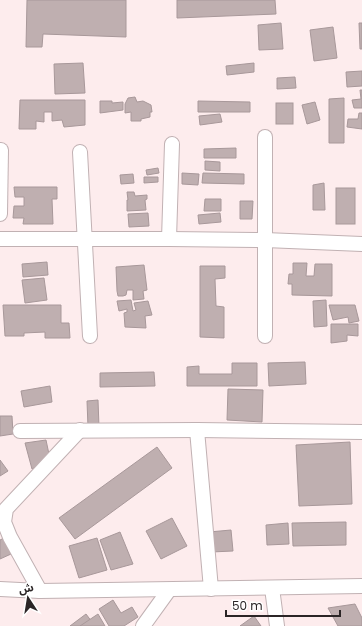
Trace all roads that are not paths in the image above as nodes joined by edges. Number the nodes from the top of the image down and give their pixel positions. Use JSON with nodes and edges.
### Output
{"nodes":[{"id":1,"x":265,"y":137,"type":"dead end"},
{"id":2,"x":172,"y":144,"type":"dead end"},
{"id":3,"x":1,"y":150,"type":"edge"},
{"id":4,"x":80,"y":152,"type":"dead end"},
{"id":5,"x":0,"y":214,"type":"edge"},
{"id":6,"x":0,"y":239,"type":"edge"},
{"id":7,"x":84,"y":239,"type":"junction"},
{"id":8,"x":168,"y":239,"type":"junction"},
{"id":9,"x":265,"y":240,"type":"junction"},
{"id":10,"x":362,"y":244,"type":"edge"},
{"id":11,"x":90,"y":336,"type":"dead end"},
{"id":12,"x":265,"y":336,"type":"dead end"},
{"id":13,"x":80,"y":430,"type":"junction"},
{"id":14,"x":197,"y":430,"type":"junction"},
{"id":15,"x":20,"y":431,"type":"dead end"},
{"id":16,"x":362,"y":432,"type":"edge"},
{"id":17,"x":362,"y":586,"type":"edge"},
{"id":18,"x":272,"y":588,"type":"junction"},
{"id":19,"x":211,"y":589,"type":"junction"},
{"id":20,"x":0,"y":590,"type":"edge"},
{"id":21,"x":169,"y":590,"type":"junction"},
{"id":22,"x":40,"y":591,"type":"junction"},
{"id":23,"x":142,"y":626,"type":"edge"},
{"id":24,"x":277,"y":626,"type":"edge"}],
"edges":[{"from":1,"to":9,"type":"street"},
{"from":2,"to":8,"type":"street"},
{"from":3,"to":5,"type":"street"},
{"from":4,"to":7,"type":"street"},
{"from":6,"to":7,"type":"street"},
{"from":7,"to":8,"type":"street"},
{"from":7,"to":11,"type":"street"},
{"from":8,"to":9,"type":"street"},
{"from":9,"to":10,"type":"street"},
{"from":9,"to":12,"type":"street"},
{"from":13,"to":14,"type":"street"},
{"from":13,"to":15,"type":"street"},
{"from":13,"to":22,"type":"street"},
{"from":14,"to":16,"type":"street"},
{"from":14,"to":19,"type":"street"},
{"from":17,"to":18,"type":"street"},
{"from":18,"to":19,"type":"street"},
{"from":18,"to":24,"type":"street"},
{"from":19,"to":21,"type":"street"},
{"from":20,"to":22,"type":"street"},
{"from":21,"to":22,"type":"street"},
{"from":21,"to":23,"type":"street"}]}
